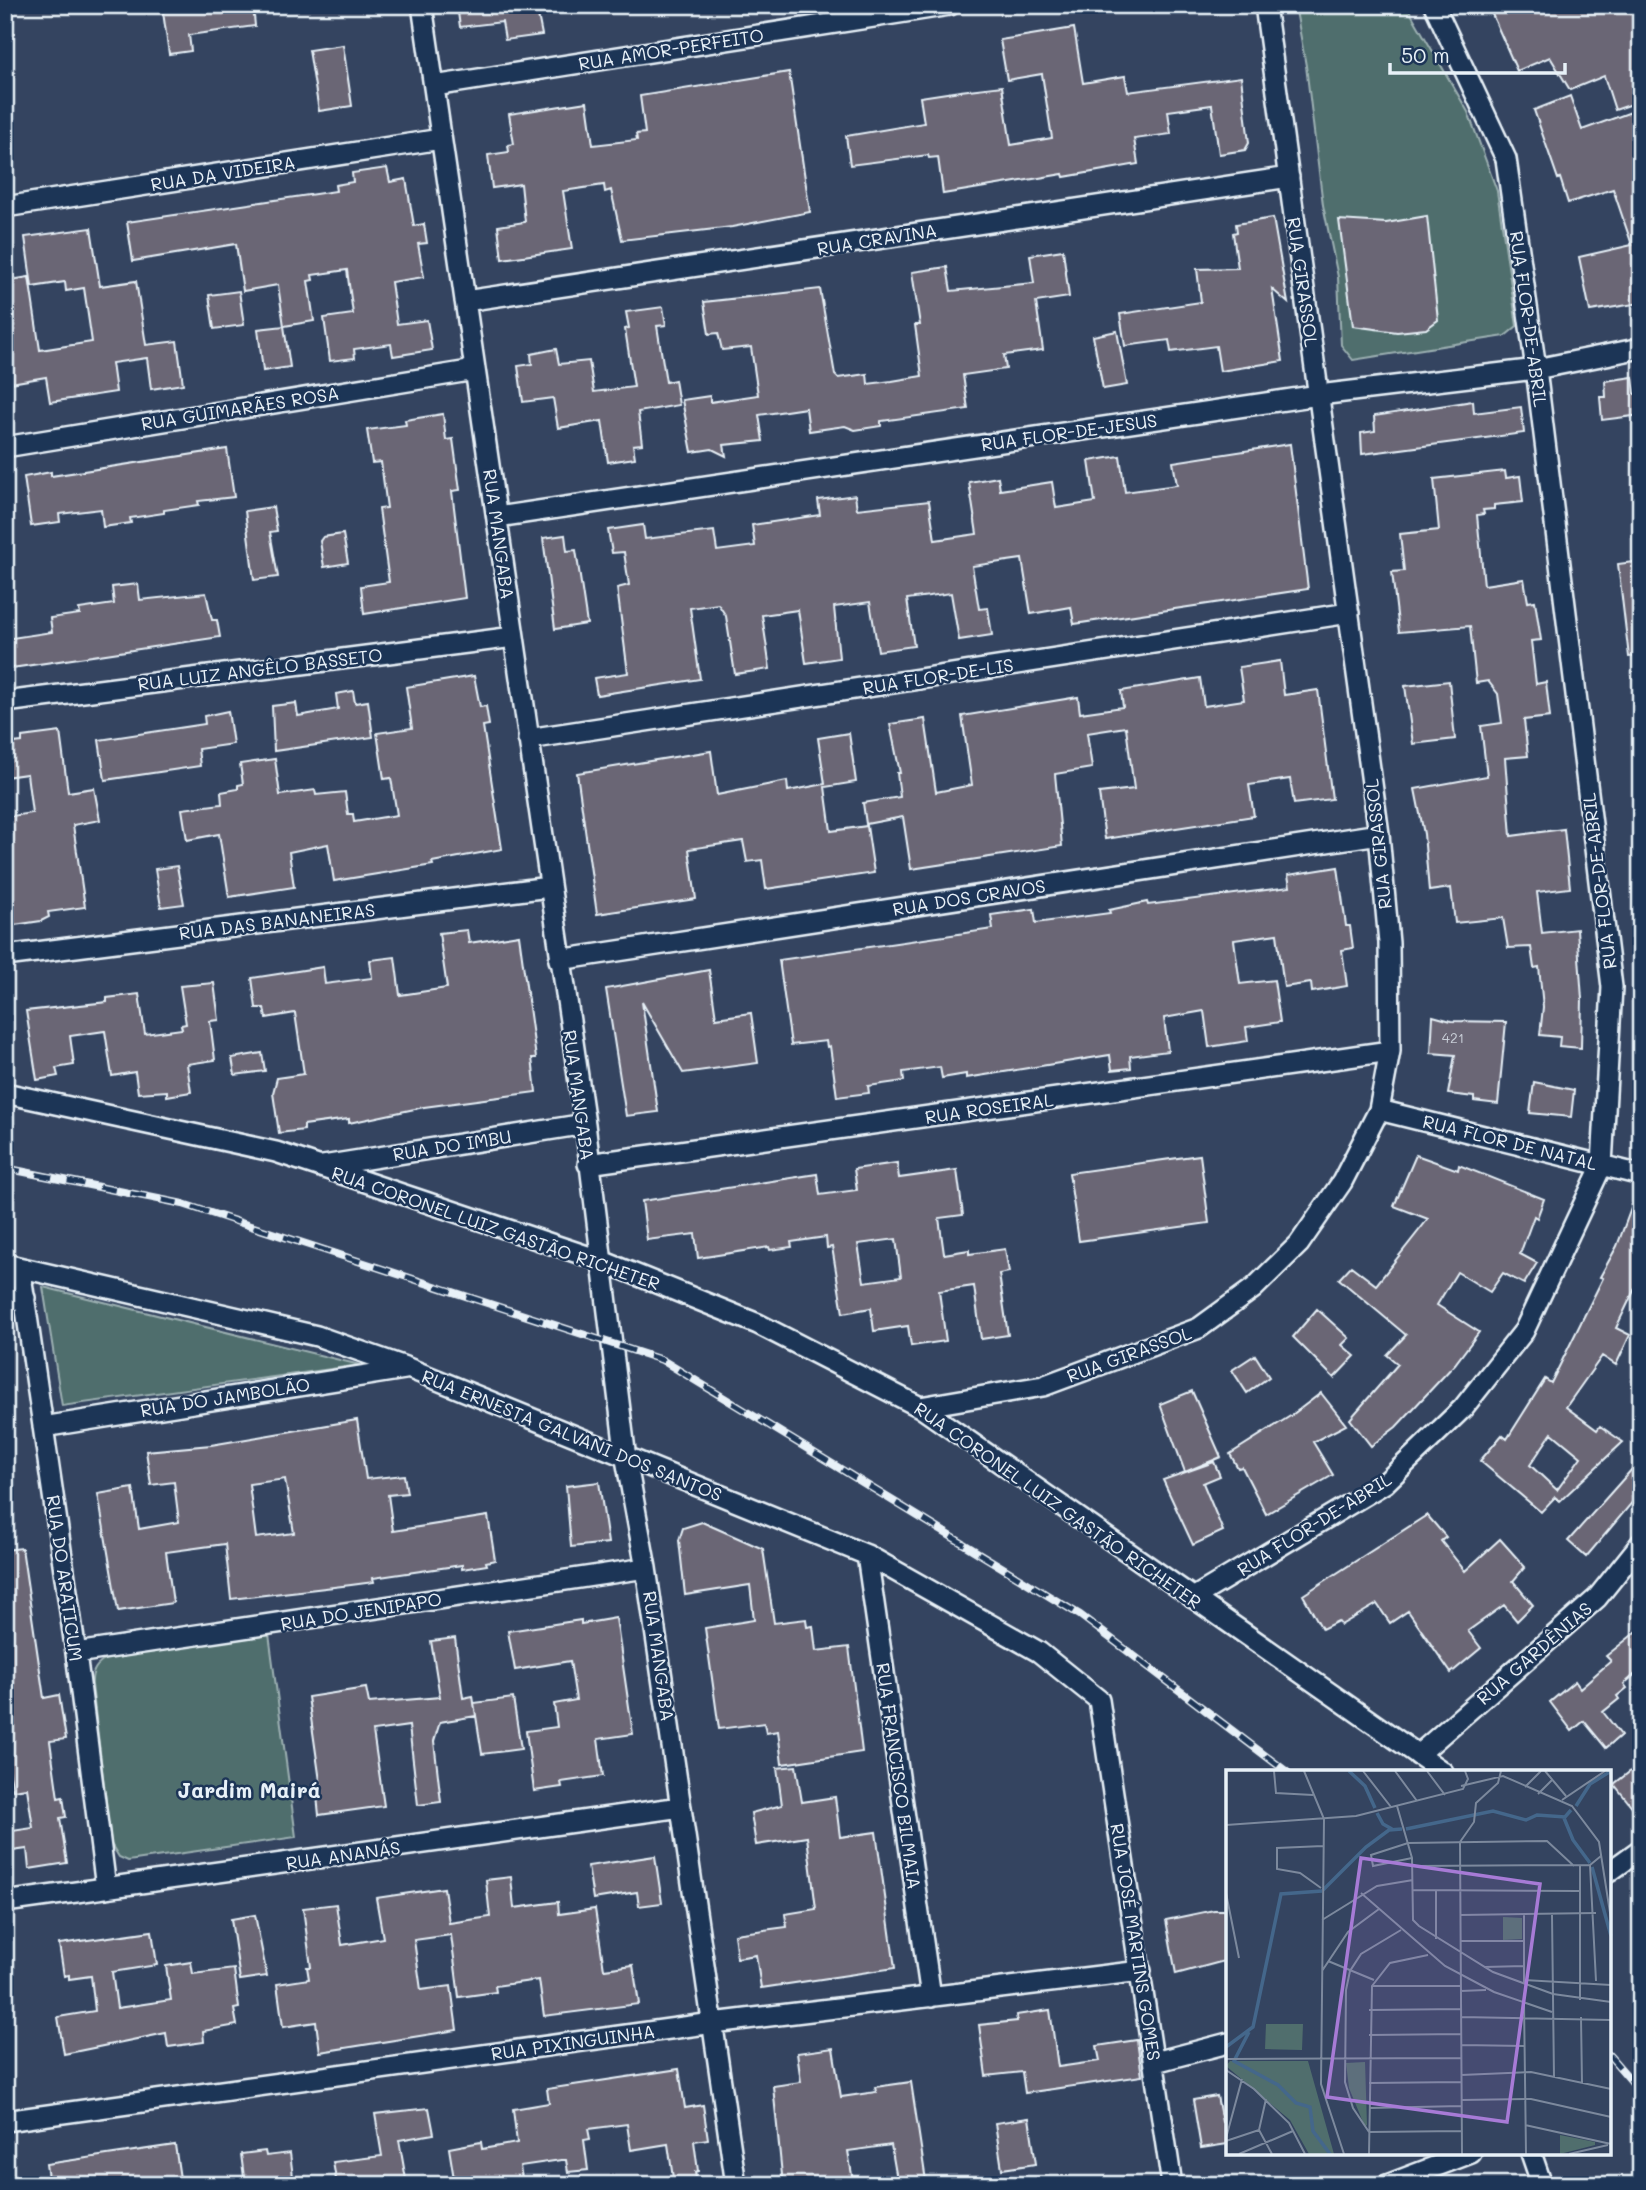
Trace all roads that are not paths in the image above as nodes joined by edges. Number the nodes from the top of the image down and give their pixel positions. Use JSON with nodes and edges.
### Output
{"nodes":[{"id":1,"x":422,"y":5,"type":"edge"},
{"id":2,"x":950,"y":5,"type":"edge"},
{"id":3,"x":1265,"y":5,"type":"edge"},
{"id":4,"x":1434,"y":5,"type":"edge"},
{"id":5,"x":434,"y":86,"type":"junction"},
{"id":6,"x":441,"y":139,"type":"junction"},
{"id":7,"x":1289,"y":177,"type":"junction"},
{"id":8,"x":5,"y":207,"type":"edge"},
{"id":9,"x":465,"y":300,"type":"junction"},
{"id":10,"x":1641,"y":348,"type":"edge"},
{"id":11,"x":1536,"y":369,"type":"junction"},
{"id":12,"x":475,"y":370,"type":"junction"},
{"id":13,"x":1319,"y":395,"type":"junction"},
{"id":14,"x":5,"y":447,"type":"edge"},
{"id":15,"x":497,"y":517,"type":"junction"},
{"id":16,"x":1349,"y":613,"type":"junction"},
{"id":17,"x":514,"y":637,"type":"junction"},
{"id":18,"x":5,"y":702,"type":"edge"},
{"id":19,"x":528,"y":739,"type":"junction"},
{"id":20,"x":1379,"y":834,"type":"junction"},
{"id":21,"x":549,"y":887,"type":"junction"},
{"id":22,"x":5,"y":956,"type":"edge"},
{"id":23,"x":559,"y":960,"type":"junction"},
{"id":24,"x":1390,"y":1051,"type":"junction"},
{"id":25,"x":5,"y":1093,"type":"edge"},
{"id":26,"x":1379,"y":1110,"type":"junction"},
{"id":27,"x":584,"y":1124,"type":"junction"},
{"id":28,"x":588,"y":1164,"type":"junction"},
{"id":29,"x":1602,"y":1166,"type":"junction"},
{"id":30,"x":320,"y":1167,"type":"junction"},
{"id":31,"x":1641,"y":1175,"type":"edge"},
{"id":32,"x":602,"y":1261,"type":"junction"},
{"id":33,"x":13,"y":1266,"type":"edge"},
{"id":34,"x":15,"y":1300,"type":"edge"},
{"id":35,"x":408,"y":1368,"type":"junction"},
{"id":36,"x":920,"y":1407,"type":"junction"},
{"id":37,"x":43,"y":1427,"type":"junction"},
{"id":38,"x":626,"y":1459,"type":"junction"},
{"id":39,"x":1641,"y":1543,"type":"edge"},
{"id":40,"x":867,"y":1555,"type":"junction"},
{"id":41,"x":646,"y":1568,"type":"junction"},
{"id":42,"x":1193,"y":1598,"type":"junction"},
{"id":43,"x":76,"y":1653,"type":"junction"},
{"id":44,"x":1099,"y":1700,"type":"joint"},
{"id":45,"x":1418,"y":1755,"type":"junction"},
{"id":46,"x":1440,"y":1770,"type":"edge"},
{"id":47,"x":681,"y":1807,"type":"junction"},
{"id":48,"x":1641,"y":1849,"type":"edge"},
{"id":49,"x":1611,"y":1871,"type":"edge"},
{"id":50,"x":106,"y":1888,"type":"junction"},
{"id":51,"x":5,"y":1902,"type":"edge"},
{"id":52,"x":1141,"y":1971,"type":"junction"},
{"id":53,"x":931,"y":1997,"type":"junction"},
{"id":54,"x":713,"y":2023,"type":"junction"},
{"id":55,"x":1226,"y":2044,"type":"edge"},
{"id":56,"x":1155,"y":2062,"type":"junction"},
{"id":57,"x":5,"y":2121,"type":"edge"},
{"id":58,"x":1466,"y":2155,"type":"edge"},
{"id":59,"x":1532,"y":2155,"type":"edge"},
{"id":60,"x":736,"y":2185,"type":"edge"},
{"id":61,"x":1170,"y":2185,"type":"edge"},
{"id":62,"x":1387,"y":2185,"type":"edge"},
{"id":63,"x":1542,"y":2185,"type":"edge"}],
"edges":[{"from":1,"to":5,"type":"street","name":"RUA MANGABA"},
{"from":2,"to":5,"type":"street","name":"RUA AMOR-PERFEITO"},
{"from":3,"to":7,"type":"street","name":"RUA GIRASSOL"},
{"from":4,"to":11,"type":"street","name":"RUA FLOR-DE-ABRIL"},
{"from":5,"to":6,"type":"street","name":"RUA MANGABA"},
{"from":6,"to":8,"type":"street","name":"RUA DA VIDEIRA"},
{"from":6,"to":9,"type":"street","name":"RUA MANGABA"},
{"from":7,"to":9,"type":"street","name":"RUA CRAVINA"},
{"from":7,"to":13,"type":"street","name":"RUA GIRASSOL"},
{"from":9,"to":12,"type":"street","name":"RUA MANGABA"},
{"from":10,"to":11,"type":"street","name":"RUA FLOR-DE-JESUS"},
{"from":11,"to":13,"type":"street","name":"RUA FLOR-DE-JESUS"},
{"from":11,"to":29,"type":"street","name":"RUA FLOR-DE-ABRIL"},
{"from":12,"to":14,"type":"street","name":"RUA GUIMARÃES ROSA"},
{"from":12,"to":15,"type":"street","name":"RUA MANGABA"},
{"from":13,"to":15,"type":"street","name":"RUA FLOR-DE-JESUS"},
{"from":13,"to":16,"type":"street","name":"RUA GIRASSOL"},
{"from":15,"to":17,"type":"street","name":"RUA MANGABA"},
{"from":16,"to":19,"type":"street","name":"RUA FLOR-DE-LIS"},
{"from":16,"to":20,"type":"street","name":"RUA GIRASSOL"},
{"from":17,"to":18,"type":"street","name":"RUA LUIZ ANGÊLO BASSETO"},
{"from":17,"to":19,"type":"street","name":"RUA MANGABA"},
{"from":19,"to":21,"type":"street","name":"RUA MANGABA"},
{"from":20,"to":23,"type":"street","name":"RUA DOS CRAVOS"},
{"from":20,"to":24,"type":"street","name":"RUA GIRASSOL"},
{"from":21,"to":22,"type":"street","name":"RUA DAS BANANEIRAS"},
{"from":21,"to":23,"type":"street","name":"RUA MANGABA"},
{"from":23,"to":27,"type":"street","name":"RUA MANGABA"},
{"from":24,"to":26,"type":"street","name":"RUA GIRASSOL"},
{"from":24,"to":28,"type":"street","name":"RUA ROSEIRAL"},
{"from":25,"to":30,"type":"street","name":"RUA CORONEL LUIZ GASTÃO RICHETER"},
{"from":26,"to":29,"type":"street","name":"RUA FLOR DE NATAL"},
{"from":26,"to":36,"type":"street","name":"RUA GIRASSOL"},
{"from":27,"to":28,"type":"street","name":"RUA MANGABA"},
{"from":27,"to":30,"type":"street","name":"RUA DO IMBU"},
{"from":28,"to":32,"type":"street","name":"RUA MANGABA"},
{"from":29,"to":31,"type":"street","name":"RUA FLOR DE NATAL"},
{"from":29,"to":42,"type":"street","name":"RUA FLOR-DE-ABRIL"},
{"from":30,"to":32,"type":"street","name":"RUA CORONEL LUIZ GASTÃO RICHETER"},
{"from":32,"to":36,"type":"street","name":"RUA CORONEL LUIZ GASTÃO RICHETER"},
{"from":32,"to":38,"type":"street","name":"RUA MANGABA"},
{"from":33,"to":34,"type":"street","name":"RUA DO ARATICUM"},
{"from":33,"to":35,"type":"street","name":"RUA ERNESTA GALVANI DOS SANTOS"},
{"from":34,"to":37,"type":"street","name":"RUA DO ARATICUM"},
{"from":35,"to":37,"type":"street","name":"RUA DO JAMBOLÃO"},
{"from":35,"to":38,"type":"street","name":"RUA ERNESTA GALVANI DOS SANTOS"},
{"from":36,"to":42,"type":"street","name":"RUA CORONEL LUIZ GASTÃO RICHETER"},
{"from":37,"to":43,"type":"street","name":"RUA DO ARATICUM"},
{"from":38,"to":40,"type":"street","name":"RUA ERNESTA GALVANI DOS SANTOS"},
{"from":38,"to":41,"type":"street","name":"RUA MANGABA"},
{"from":39,"to":45,"type":"street","name":"RUA GARDÊNIAS"},
{"from":40,"to":44,"type":"street","name":"RUA ERNESTA GALVANI DOS SANTOS"},
{"from":40,"to":53,"type":"street","name":"RUA FRANCISCO BILMAIA"},
{"from":41,"to":43,"type":"street","name":"RUA DO JENIPAPO"},
{"from":41,"to":47,"type":"street","name":"RUA MANGABA"},
{"from":42,"to":45,"type":"street","name":"RUA CORONEL LUIZ GASTÃO RICHETER"},
{"from":43,"to":50,"type":"street","name":"RUA DO ARATICUM"},
{"from":44,"to":52,"type":"street","name":"RUA JOSÉ MARTINS GOMES"},
{"from":45,"to":46,"type":"street","name":"RUA CORONEL LUIZ GASTÃO RICHETER"},
{"from":47,"to":50,"type":"street","name":"RUA ANANÁS"},
{"from":47,"to":54,"type":"street","name":"RUA MANGABA"},
{"from":48,"to":49,"type":"street"},
{"from":50,"to":51,"type":"street","name":"RUA ANANÁS"},
{"from":52,"to":53,"type":"street","name":"RUA PIXINGUINHA"},
{"from":52,"to":56,"type":"street","name":"RUA JOSÉ MARTINS GOMES"},
{"from":53,"to":54,"type":"street","name":"RUA PIXINGUINHA"},
{"from":54,"to":57,"type":"street","name":"RUA PIXINGUINHA"},
{"from":54,"to":60,"type":"street","name":"RUA MANGABA"},
{"from":55,"to":56,"type":"street"},
{"from":56,"to":61,"type":"street","name":"RUA JOSÉ MARTINS GOMES"},
{"from":58,"to":62,"type":"street"},
{"from":59,"to":63,"type":"street"}]}
